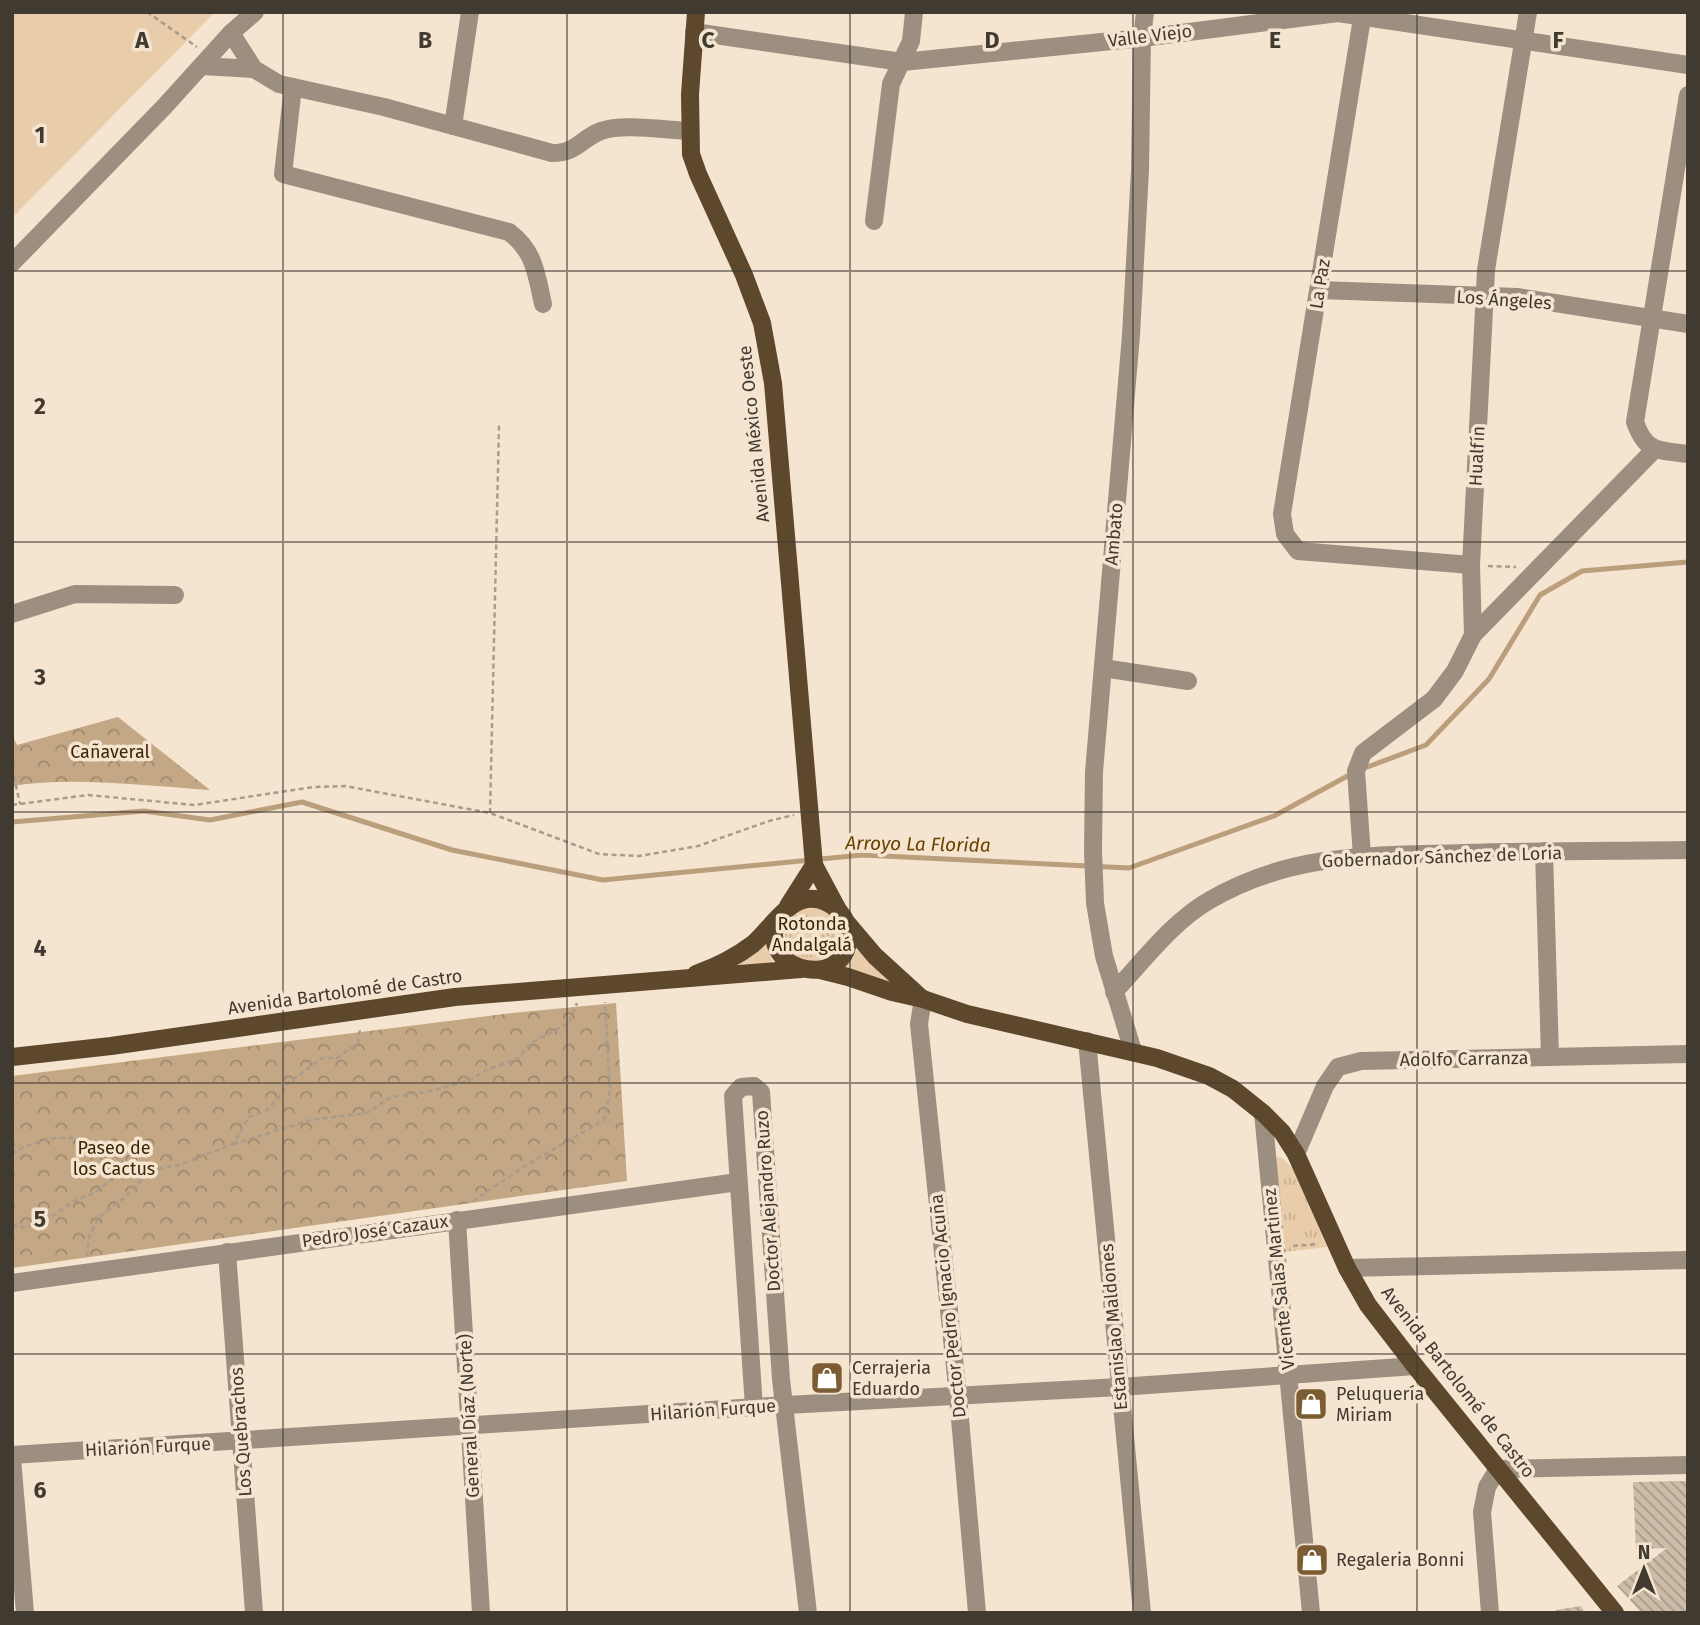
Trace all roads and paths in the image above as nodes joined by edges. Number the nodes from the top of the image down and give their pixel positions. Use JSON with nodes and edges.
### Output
{"nodes":[{"id":1,"x":147,"y":12,"type":"edge"},
{"id":2,"x":256,"y":12,"type":"edge"},
{"id":3,"x":470,"y":12,"type":"edge"},
{"id":4,"x":696,"y":12,"type":"edge"},
{"id":5,"x":914,"y":12,"type":"edge"},
{"id":6,"x":1145,"y":12,"type":"edge"},
{"id":7,"x":1528,"y":12,"type":"edge"},
{"id":8,"x":1363,"y":13,"type":"edge"},
{"id":9,"x":694,"y":32,"type":"junction"},
{"id":10,"x":231,"y":33,"type":"junction"},
{"id":11,"x":1142,"y":38,"type":"junction"},
{"id":12,"x":1524,"y":39,"type":"junction"},
{"id":13,"x":206,"y":61,"type":"junction"},
{"id":14,"x":902,"y":62,"type":"junction"},
{"id":15,"x":1688,"y":65,"type":"edge"},
{"id":16,"x":254,"y":69,"type":"junction"},
{"id":17,"x":293,"y":87,"type":"junction"},
{"id":18,"x":1688,"y":95,"type":"edge"},
{"id":19,"x":453,"y":126,"type":"junction"},
{"id":20,"x":689,"y":131,"type":"junction"},
{"id":21,"x":874,"y":221,"type":"dead end"},
{"id":22,"x":12,"y":263,"type":"edge"},
{"id":23,"x":1319,"y":290,"type":"junction"},
{"id":24,"x":1486,"y":297,"type":"junction"},
{"id":25,"x":543,"y":303,"type":"dead end"},
{"id":26,"x":1652,"y":318,"type":"junction"},
{"id":27,"x":1688,"y":324,"type":"edge"},
{"id":28,"x":499,"y":425,"type":"dead end"},
{"id":29,"x":1648,"y":444,"type":"junction"},
{"id":30,"x":1688,"y":454,"type":"edge"},
{"id":31,"x":1471,"y":565,"type":"junction"},
{"id":32,"x":1542,"y":565,"type":"junction"},
{"id":33,"x":175,"y":595,"type":"dead end"},
{"id":34,"x":12,"y":614,"type":"edge"},
{"id":35,"x":1473,"y":635,"type":"junction"},
{"id":36,"x":1103,"y":668,"type":"junction"},
{"id":37,"x":1188,"y":681,"type":"dead end"},
{"id":38,"x":12,"y":768,"type":"edge"},
{"id":39,"x":20,"y":804,"type":"junction"},
{"id":40,"x":12,"y":805,"type":"edge"},
{"id":41,"x":810,"y":810,"type":"junction"},
{"id":42,"x":490,"y":813,"type":"junction"},
{"id":43,"x":1688,"y":850,"type":"edge"},
{"id":44,"x":1544,"y":851,"type":"junction"},
{"id":45,"x":1362,"y":856,"type":"junction"},
{"id":46,"x":814,"y":865,"type":"junction"},
{"id":47,"x":781,"y":915,"type":"junction"},
{"id":48,"x":842,"y":916,"type":"junction"},
{"id":49,"x":801,"y":969,"type":"junction"},
{"id":50,"x":820,"y":970,"type":"junction"},
{"id":51,"x":684,"y":977,"type":"junction"},
{"id":52,"x":604,"y":985,"type":"junction"},
{"id":53,"x":583,"y":987,"type":"junction"},
{"id":54,"x":1114,"y":992,"type":"junction"},
{"id":55,"x":923,"y":999,"type":"junction"},
{"id":56,"x":359,"y":1012,"type":"junction"},
{"id":57,"x":1087,"y":1041,"type":"junction"},
{"id":58,"x":1133,"y":1051,"type":"junction"},
{"id":59,"x":1688,"y":1054,"type":"edge"},
{"id":60,"x":12,"y":1057,"type":"edge"},
{"id":61,"x":1550,"y":1057,"type":"junction"},
{"id":62,"x":1262,"y":1113,"type":"junction"},
{"id":63,"x":233,"y":1144,"type":"junction"},
{"id":64,"x":12,"y":1154,"type":"edge"},
{"id":65,"x":1296,"y":1154,"type":"junction"},
{"id":66,"x":129,"y":1167,"type":"junction"},
{"id":67,"x":151,"y":1170,"type":"junction"},
{"id":68,"x":738,"y":1182,"type":"junction"},
{"id":69,"x":457,"y":1220,"type":"junction"},
{"id":70,"x":12,"y":1225,"type":"edge"},
{"id":71,"x":1336,"y":1242,"type":"junction"},
{"id":72,"x":1276,"y":1248,"type":"junction"},
{"id":73,"x":227,"y":1252,"type":"junction"},
{"id":74,"x":1688,"y":1260,"type":"edge"},
{"id":75,"x":1347,"y":1268,"type":"junction"},
{"id":76,"x":85,"y":1273,"type":"junction"},
{"id":77,"x":12,"y":1283,"type":"edge"},
{"id":78,"x":1415,"y":1366,"type":"junction"},
{"id":79,"x":1289,"y":1375,"type":"junction"},
{"id":80,"x":1120,"y":1387,"type":"junction"},
{"id":81,"x":958,"y":1396,"type":"junction"},
{"id":82,"x":786,"y":1405,"type":"junction"},
{"id":83,"x":754,"y":1407,"type":"junction"},
{"id":84,"x":469,"y":1427,"type":"junction"},
{"id":85,"x":243,"y":1442,"type":"junction"},
{"id":86,"x":12,"y":1456,"type":"edge"},
{"id":87,"x":1688,"y":1465,"type":"edge"},
{"id":88,"x":1497,"y":1469,"type":"junction"},
{"id":89,"x":25,"y":1613,"type":"edge"},
{"id":90,"x":254,"y":1613,"type":"edge"},
{"id":91,"x":481,"y":1613,"type":"edge"},
{"id":92,"x":807,"y":1613,"type":"edge"},
{"id":93,"x":977,"y":1613,"type":"edge"},
{"id":94,"x":1142,"y":1613,"type":"edge"},
{"id":95,"x":1311,"y":1613,"type":"edge"},
{"id":96,"x":1490,"y":1613,"type":"edge"},
{"id":97,"x":1615,"y":1613,"type":"edge"}],
"edges":[{"from":1,"to":13,"type":"path"},
{"from":2,"to":10,"type":"street"},
{"from":3,"to":19,"type":"street"},
{"from":4,"to":9,"type":"main road","name":"Avenida México Oeste"},
{"from":5,"to":14,"type":"street"},
{"from":6,"to":11,"type":"street","name":"Ambato"},
{"from":7,"to":12,"type":"street","name":"Hualfín"},
{"from":8,"to":11,"type":"street","name":"Valle Viejo"},
{"from":8,"to":12,"type":"street","name":"Valle Viejo"},
{"from":8,"to":23,"type":"street","name":"La Paz"},
{"from":9,"to":14,"type":"street","name":"Valle Viejo"},
{"from":9,"to":20,"type":"main road","name":"Avenida México Oeste"},
{"from":10,"to":13,"type":"street"},
{"from":10,"to":16,"type":"street"},
{"from":11,"to":14,"type":"street","name":"Valle Viejo"},
{"from":11,"to":36,"type":"street","name":"Ambato"},
{"from":12,"to":15,"type":"street","name":"Valle Viejo"},
{"from":12,"to":24,"type":"street","name":"Hualfín"},
{"from":13,"to":16,"type":"street"},
{"from":13,"to":22,"type":"street"},
{"from":14,"to":21,"type":"street"},
{"from":16,"to":17,"type":"street"},
{"from":17,"to":19,"type":"street"},
{"from":17,"to":25,"type":"street"},
{"from":18,"to":26,"type":"street"},
{"from":19,"to":20,"type":"street"},
{"from":20,"to":41,"type":"main road","name":"Avenida México Oeste"},
{"from":23,"to":24,"type":"street","name":"Los Ángeles"},
{"from":23,"to":31,"type":"street","name":"La Paz"},
{"from":24,"to":26,"type":"street","name":"Los Ángeles"},
{"from":24,"to":31,"type":"street","name":"Hualfín"},
{"from":26,"to":27,"type":"street","name":"Los Ángeles"},
{"from":26,"to":29,"type":"street"},
{"from":28,"to":42,"type":"path"},
{"from":29,"to":30,"type":"street"},
{"from":29,"to":32,"type":"street"},
{"from":31,"to":32,"type":"path"},
{"from":31,"to":35,"type":"street","name":"Hualfín"},
{"from":32,"to":35,"type":"street"},
{"from":33,"to":34,"type":"street"},
{"from":35,"to":45,"type":"street","name":"Hualfín"},
{"from":36,"to":37,"type":"street"},
{"from":36,"to":54,"type":"street","name":"Ambato"},
{"from":38,"to":39,"type":"path"},
{"from":39,"to":40,"type":"path"},
{"from":39,"to":42,"type":"path"},
{"from":41,"to":42,"type":"path"},
{"from":41,"to":46,"type":"main road","name":"Avenida México Oeste"},
{"from":43,"to":44,"type":"street","name":"Gobernador Sánchez de Loria"},
{"from":44,"to":45,"type":"street","name":"Gobernador Sánchez de Loria"},
{"from":44,"to":61,"type":"street"},
{"from":45,"to":54,"type":"street","name":"Gobernador Sánchez de Loria"},
{"from":46,"to":47,"type":"main road"},
{"from":46,"to":48,"type":"main road","name":"Avenida México Oeste"},
{"from":47,"to":48,"type":"main road"},
{"from":47,"to":49,"type":"main road"},
{"from":47,"to":51,"type":"main road","name":"Avenida Bartolomé de Castro"},
{"from":48,"to":50,"type":"main road"},
{"from":48,"to":55,"type":"main road","name":"Avenida Bartolomé de Castro"},
{"from":49,"to":50,"type":"main road"},
{"from":49,"to":51,"type":"main road","name":"Avenida Bartolomé de Castro"},
{"from":50,"to":55,"type":"main road","name":"Avenida Bartolomé de Castro"},
{"from":51,"to":52,"type":"main road","name":"Avenida Bartolomé de Castro"},
{"from":52,"to":53,"type":"main road","name":"Avenida Bartolomé de Castro"},
{"from":52,"to":69,"type":"path"},
{"from":53,"to":56,"type":"main road","name":"Avenida Bartolomé de Castro"},
{"from":53,"to":63,"type":"path"},
{"from":54,"to":58,"type":"street","name":"Ambato"},
{"from":55,"to":57,"type":"main road","name":"Avenida Bartolomé de Castro"},
{"from":55,"to":81,"type":"street","name":"Doctor Pedro Ignacio Acuña"},
{"from":56,"to":60,"type":"main road","name":"Avenida Bartolomé de Castro"},
{"from":56,"to":63,"type":"path"},
{"from":57,"to":58,"type":"main road","name":"Avenida Bartolomé de Castro"},
{"from":57,"to":80,"type":"street","name":"Estanislao Maldones"},
{"from":58,"to":62,"type":"main road","name":"Avenida Bartolomé de Castro"},
{"from":59,"to":61,"type":"street","name":"Adolfo Carranza"},
{"from":61,"to":65,"type":"street","name":"Adolfo Carranza"},
{"from":62,"to":65,"type":"main road","name":"Avenida Bartolomé de Castro"},
{"from":62,"to":72,"type":"street","name":"Vicente Salas Martinez"},
{"from":63,"to":67,"type":"path"},
{"from":64,"to":66,"type":"path"},
{"from":65,"to":71,"type":"main road","name":"Avenida Bartolomé de Castro"},
{"from":66,"to":67,"type":"path"},
{"from":66,"to":70,"type":"path"},
{"from":67,"to":76,"type":"path"},
{"from":68,"to":69,"type":"street","name":"Pedro José Cazaux"},
{"from":68,"to":82,"type":"street","name":"Doctor Alejandro Ruzo"},
{"from":68,"to":83,"type":"street","name":"Doctor Alejandro Ruzo"},
{"from":69,"to":73,"type":"street","name":"Pedro José Cazaux"},
{"from":69,"to":84,"type":"street","name":"General Díaz (Norte)"},
{"from":71,"to":72,"type":"path"},
{"from":71,"to":75,"type":"main road","name":"Avenida Bartolomé de Castro"},
{"from":72,"to":79,"type":"street","name":"Vicente Salas Martinez"},
{"from":73,"to":76,"type":"street","name":"Pedro José Cazaux"},
{"from":73,"to":85,"type":"street","name":"Los Quebrachos"},
{"from":74,"to":75,"type":"street"},
{"from":75,"to":78,"type":"main road","name":"Avenida Bartolomé de Castro"},
{"from":76,"to":77,"type":"street","name":"Pedro José Cazaux"},
{"from":78,"to":79,"type":"street","name":"Hilarión Furque"},
{"from":78,"to":88,"type":"main road","name":"Avenida Bartolomé de Castro"},
{"from":79,"to":80,"type":"street","name":"Hilarión Furque"},
{"from":79,"to":95,"type":"street","name":"Vicente Salas Martinez"},
{"from":80,"to":81,"type":"street","name":"Hilarión Furque"},
{"from":80,"to":94,"type":"street","name":"Estanislao Maldones"},
{"from":81,"to":82,"type":"street","name":"Hilarión Furque"},
{"from":81,"to":93,"type":"street","name":"Doctor Pedro Ignacio Acuña"},
{"from":82,"to":83,"type":"street","name":"Hilarión Furque"},
{"from":82,"to":92,"type":"street","name":"Doctor Alejandro Ruzo"},
{"from":83,"to":84,"type":"street","name":"Hilarión Furque"},
{"from":84,"to":85,"type":"street","name":"Hilarión Furque"},
{"from":84,"to":91,"type":"street","name":"General Díaz (Norte)"},
{"from":85,"to":86,"type":"street","name":"Hilarión Furque"},
{"from":85,"to":90,"type":"street","name":"Los Quebrachos"},
{"from":86,"to":89,"type":"street"},
{"from":87,"to":88,"type":"street"},
{"from":88,"to":96,"type":"street"},
{"from":88,"to":97,"type":"main road","name":"Avenida Bartolomé de Castro"}]}
